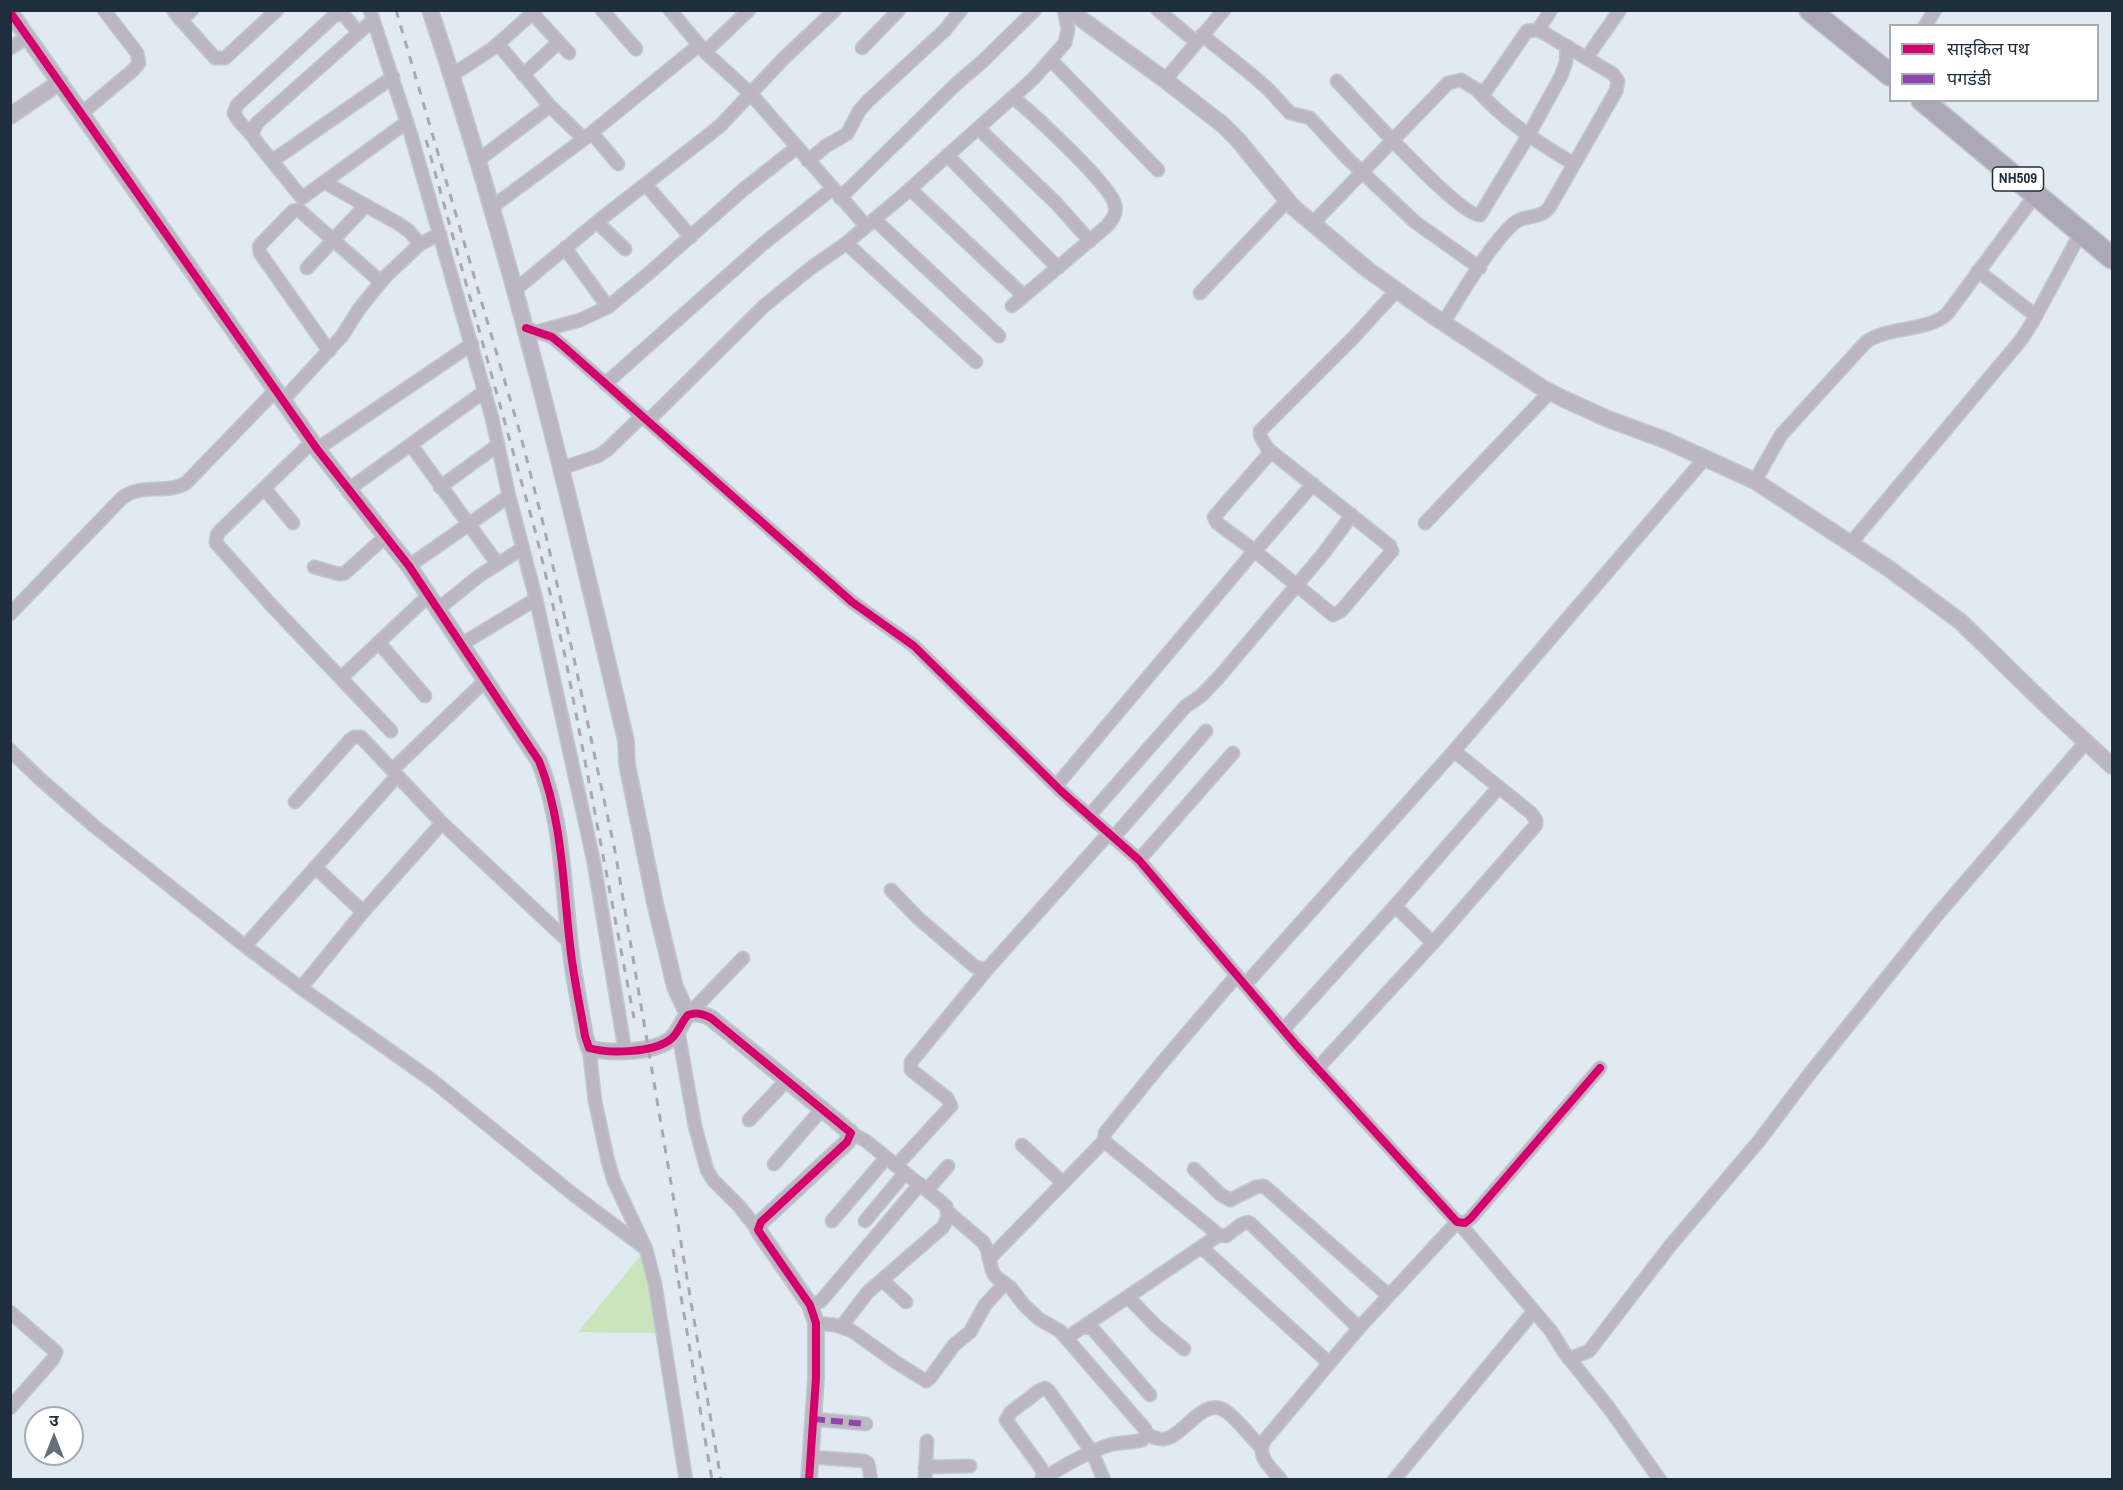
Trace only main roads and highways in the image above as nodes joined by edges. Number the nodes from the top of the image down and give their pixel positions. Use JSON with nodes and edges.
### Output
{"nodes":[{"id":1,"x":1810,"y":10,"type":"edge"},
{"id":2,"x":1889,"y":74,"type":"edge"},
{"id":3,"x":1924,"y":102,"type":"edge"},
{"id":4,"x":2112,"y":258,"type":"edge"}],
"edges":[{"from":1,"to":2,"type":"highway"},
{"from":3,"to":4,"type":"highway","number":"NH509"}]}
